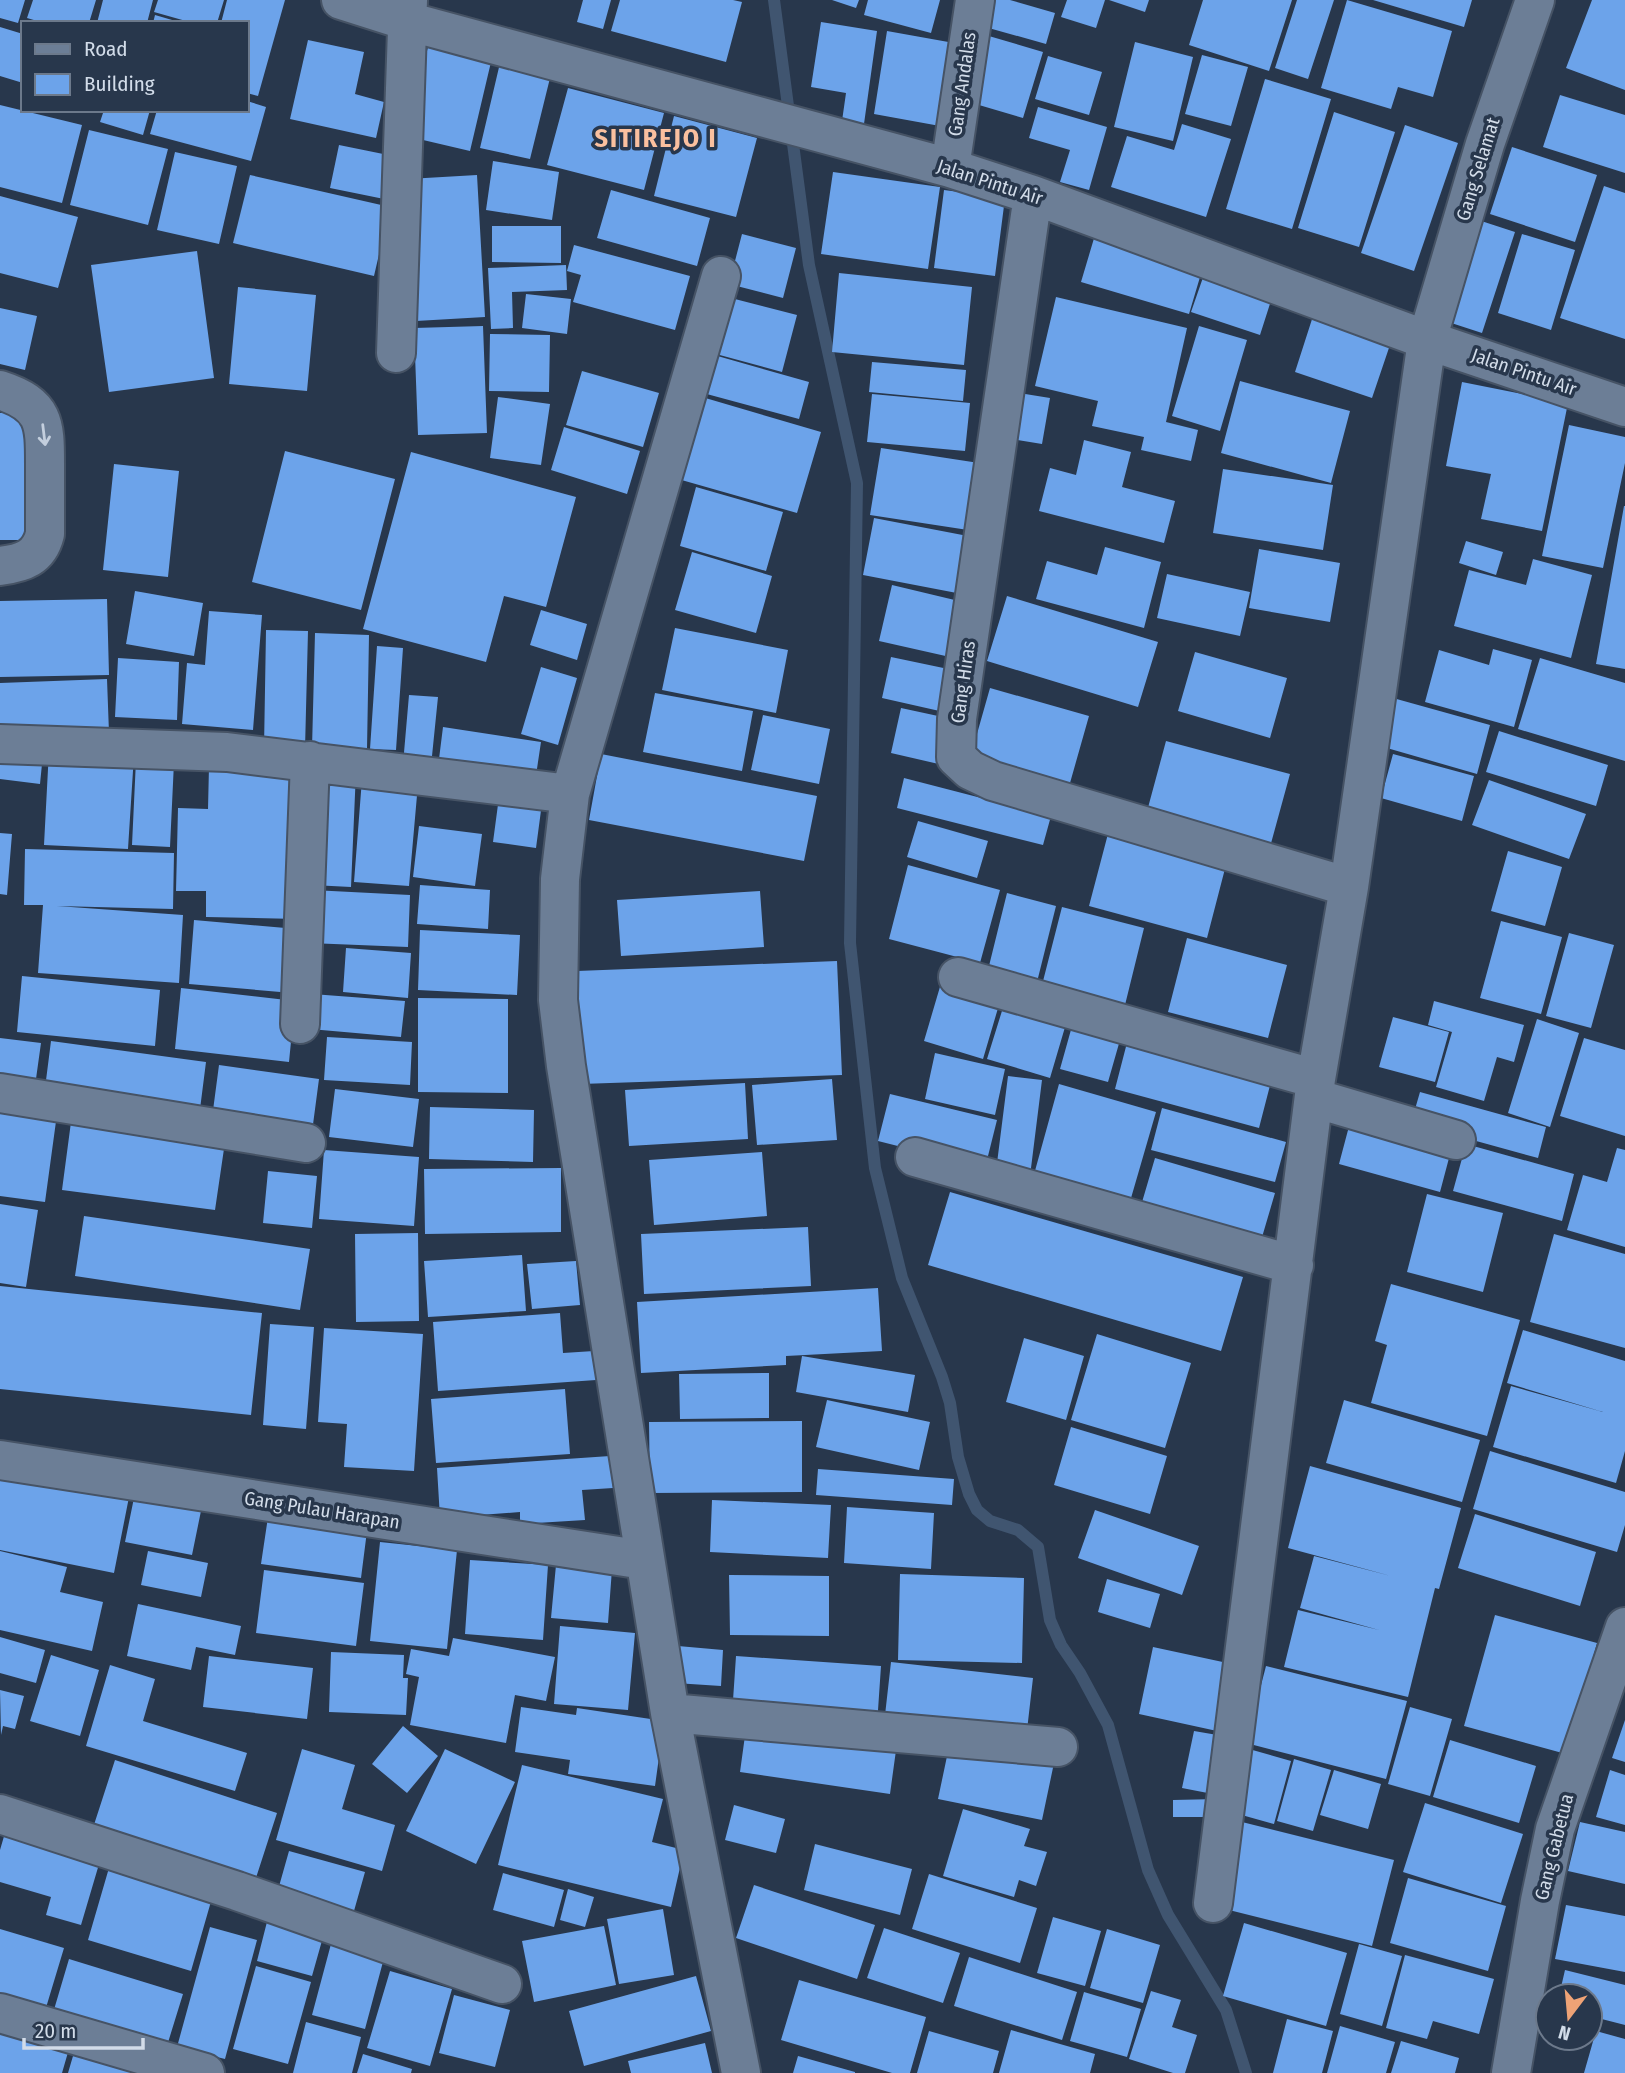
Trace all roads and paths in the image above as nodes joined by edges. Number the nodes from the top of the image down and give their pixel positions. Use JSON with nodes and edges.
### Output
{"nodes":[{"id":1,"x":341,"y":0,"type":"edge"},
{"id":2,"x":975,"y":0,"type":"edge"},
{"id":3,"x":1535,"y":0,"type":"edge"},
{"id":4,"x":407,"y":11,"type":"edge"},
{"id":5,"x":950,"y":168,"type":"junction"},
{"id":6,"x":1032,"y":195,"type":"junction"},
{"id":7,"x":721,"y":276,"type":"dead end"},
{"id":8,"x":1427,"y":340,"type":"junction"},
{"id":9,"x":396,"y":353,"type":"dead end"},
{"id":10,"x":0,"y":390,"type":"edge"},
{"id":11,"x":1625,"y":407,"type":"edge"},
{"id":12,"x":0,"y":566,"type":"edge"},
{"id":13,"x":0,"y":744,"type":"edge"},
{"id":14,"x":310,"y":761,"type":"junction"},
{"id":15,"x":570,"y":794,"type":"junction"},
{"id":16,"x":1349,"y":887,"type":"junction"},
{"id":17,"x":958,"y":978,"type":"dead end"},
{"id":18,"x":300,"y":1024,"type":"dead end"},
{"id":19,"x":1315,"y":1088,"type":"junction"},
{"id":20,"x":0,"y":1093,"type":"edge"},
{"id":21,"x":1456,"y":1140,"type":"dead end"},
{"id":22,"x":306,"y":1143,"type":"dead end"},
{"id":23,"x":915,"y":1157,"type":"dead end"},
{"id":24,"x":1294,"y":1265,"type":"junction"},
{"id":25,"x":0,"y":1460,"type":"edge"},
{"id":26,"x":644,"y":1560,"type":"junction"},
{"id":27,"x":1625,"y":1627,"type":"edge"},
{"id":28,"x":670,"y":1713,"type":"junction"},
{"id":29,"x":1058,"y":1747,"type":"dead end"},
{"id":30,"x":0,"y":1814,"type":"edge"},
{"id":31,"x":1213,"y":1903,"type":"dead end"},
{"id":32,"x":502,"y":1984,"type":"dead end"},
{"id":33,"x":0,"y":2013,"type":"edge"},
{"id":34,"x":205,"y":2073,"type":"edge"},
{"id":35,"x":741,"y":2073,"type":"edge"},
{"id":36,"x":1511,"y":2073,"type":"edge"}],
"edges":[{"from":1,"to":4,"type":"street","name":"Jalan Pintu Air"},
{"from":2,"to":5,"type":"street","name":"Gang Andalas"},
{"from":3,"to":8,"type":"street","name":"Gang Selamat"},
{"from":4,"to":5,"type":"street","name":"Jalan Pintu Air"},
{"from":4,"to":9,"type":"street"},
{"from":5,"to":6,"type":"street","name":"Jalan Pintu Air"},
{"from":6,"to":8,"type":"street","name":"Jalan Pintu Air"},
{"from":6,"to":16,"type":"street","name":"Gang Hiras"},
{"from":7,"to":15,"type":"street"},
{"from":8,"to":11,"type":"street","name":"Jalan Pintu Air"},
{"from":8,"to":16,"type":"street","name":"Gang Selamat"},
{"from":10,"to":12,"type":"street","one_way":true},
{"from":13,"to":14,"type":"street"},
{"from":14,"to":15,"type":"street"},
{"from":14,"to":18,"type":"street"},
{"from":15,"to":26,"type":"street"},
{"from":16,"to":19,"type":"street","name":"Gang Selamat"},
{"from":17,"to":19,"type":"street"},
{"from":19,"to":21,"type":"street"},
{"from":19,"to":24,"type":"street","name":"Gang Selamat"},
{"from":20,"to":22,"type":"street"},
{"from":23,"to":24,"type":"street"},
{"from":24,"to":31,"type":"street","name":"Gang Selamat"},
{"from":25,"to":26,"type":"street","name":"Gang Pulau Harapan"},
{"from":26,"to":28,"type":"street"},
{"from":27,"to":36,"type":"street","name":"Gang Gabetua"},
{"from":28,"to":29,"type":"street"},
{"from":28,"to":35,"type":"street"},
{"from":30,"to":32,"type":"street"},
{"from":33,"to":34,"type":"street"}]}
